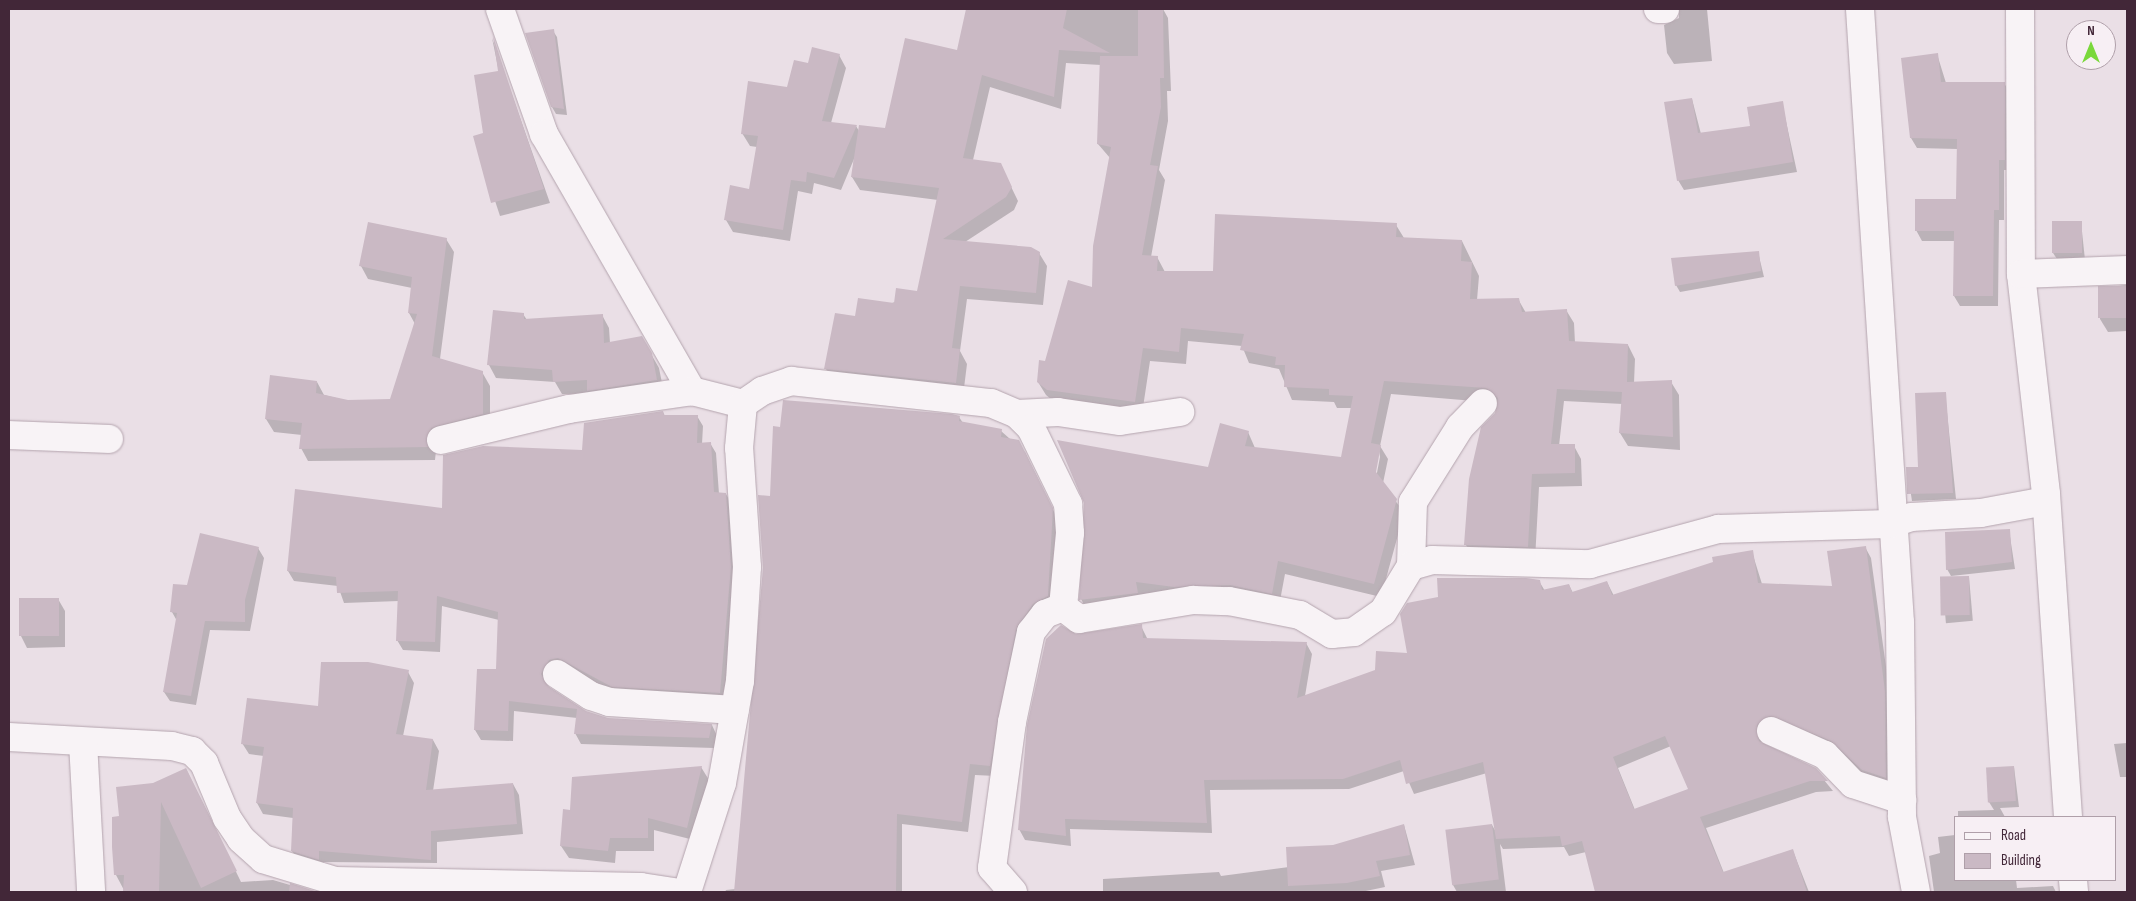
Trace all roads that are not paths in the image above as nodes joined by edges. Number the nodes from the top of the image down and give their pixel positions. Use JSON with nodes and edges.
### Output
{"nodes":[{"id":1,"x":500,"y":9,"type":"edge"},
{"id":2,"x":1658,"y":9,"type":"edge"},
{"id":3,"x":1665,"y":9,"type":"edge"},
{"id":4,"x":1860,"y":9,"type":"edge"},
{"id":5,"x":2020,"y":9,"type":"edge"},
{"id":6,"x":2127,"y":270,"type":"edge"},
{"id":7,"x":2021,"y":274,"type":"junction"},
{"id":8,"x":692,"y":391,"type":"junction"},
{"id":9,"x":1483,"y":403,"type":"dead end"},
{"id":10,"x":743,"y":404,"type":"junction"},
{"id":11,"x":1180,"y":412,"type":"dead end"},
{"id":12,"x":1017,"y":414,"type":"junction"},
{"id":13,"x":9,"y":435,"type":"edge"},
{"id":14,"x":108,"y":438,"type":"dead end"},
{"id":15,"x":442,"y":440,"type":"dead end"},
{"id":16,"x":2046,"y":501,"type":"junction"},
{"id":17,"x":1890,"y":524,"type":"junction"},
{"id":18,"x":1411,"y":566,"type":"junction"},
{"id":19,"x":1063,"y":607,"type":"junction"},
{"id":20,"x":558,"y":674,"type":"dead end"},
{"id":21,"x":735,"y":710,"type":"junction"},
{"id":22,"x":1770,"y":731,"type":"dead end"},
{"id":23,"x":9,"y":737,"type":"edge"},
{"id":24,"x":83,"y":742,"type":"junction"},
{"id":25,"x":1902,"y":800,"type":"junction"},
{"id":26,"x":2068,"y":816,"type":"edge"},
{"id":27,"x":92,"y":892,"type":"edge"},
{"id":28,"x":674,"y":892,"type":"edge"},
{"id":29,"x":686,"y":892,"type":"edge"},
{"id":30,"x":1013,"y":892,"type":"edge"},
{"id":31,"x":1916,"y":892,"type":"edge"}],
"edges":[{"from":1,"to":8,"type":"street"},
{"from":2,"to":3,"type":"street"},
{"from":4,"to":17,"type":"street"},
{"from":5,"to":7,"type":"street"},
{"from":6,"to":7,"type":"street"},
{"from":7,"to":16,"type":"street"},
{"from":8,"to":10,"type":"street"},
{"from":8,"to":15,"type":"street"},
{"from":9,"to":18,"type":"street"},
{"from":10,"to":12,"type":"street"},
{"from":10,"to":21,"type":"street"},
{"from":11,"to":12,"type":"street"},
{"from":12,"to":19,"type":"street"},
{"from":13,"to":14,"type":"street"},
{"from":16,"to":17,"type":"street"},
{"from":16,"to":26,"type":"street"},
{"from":17,"to":18,"type":"street"},
{"from":17,"to":25,"type":"street"},
{"from":18,"to":19,"type":"street"},
{"from":19,"to":30,"type":"street"},
{"from":20,"to":21,"type":"street"},
{"from":21,"to":29,"type":"street"},
{"from":22,"to":25,"type":"street"},
{"from":23,"to":24,"type":"street"},
{"from":24,"to":27,"type":"street"},
{"from":24,"to":28,"type":"street"},
{"from":25,"to":31,"type":"street"}]}
